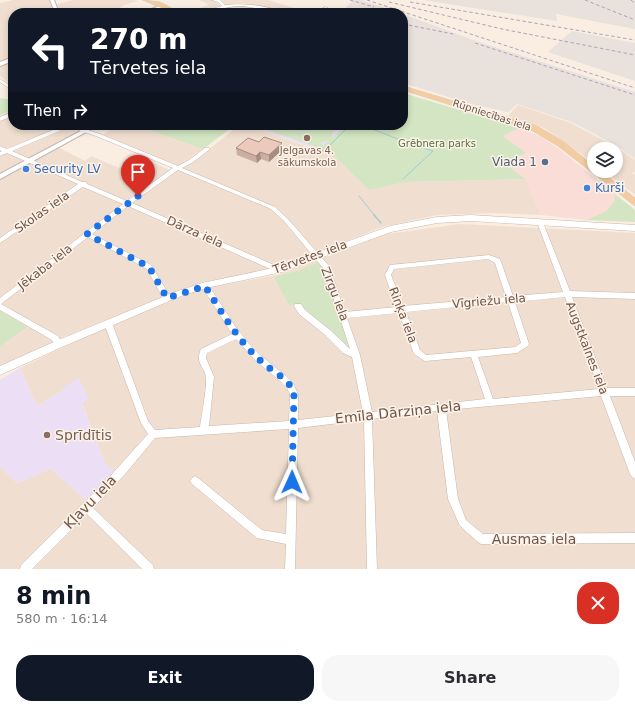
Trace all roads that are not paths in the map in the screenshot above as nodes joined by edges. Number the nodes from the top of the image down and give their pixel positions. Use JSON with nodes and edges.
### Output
{"nodes":[{"id":1,"x":146,"y":0,"type":"edge"},
{"id":2,"x":214,"y":0,"type":"edge"},
{"id":3,"x":164,"y":6,"type":"junction"},
{"id":4,"x":223,"y":6,"type":"junction"},
{"id":5,"x":158,"y":8,"type":"edge"},
{"id":6,"x":168,"y":8,"type":"edge"},
{"id":7,"x":216,"y":8,"type":"edge"},
{"id":8,"x":263,"y":8,"type":"edge"},
{"id":9,"x":0,"y":80,"type":"edge"},
{"id":10,"x":7,"y":85,"type":"edge"},
{"id":11,"x":408,"y":90,"type":"edge"},
{"id":12,"x":57,"y":130,"type":"edge"},
{"id":13,"x":83,"y":130,"type":"edge"},
{"id":14,"x":86,"y":131,"type":"junction"},
{"id":15,"x":0,"y":148,"type":"edge"},
{"id":16,"x":207,"y":149,"type":"dead end"},
{"id":17,"x":7,"y":151,"type":"junction"},
{"id":18,"x":0,"y":154,"type":"edge"},
{"id":19,"x":31,"y":161,"type":"junction"},
{"id":20,"x":587,"y":165,"type":"edge"},
{"id":21,"x":177,"y":168,"type":"junction"},
{"id":22,"x":0,"y":177,"type":"edge"},
{"id":23,"x":603,"y":178,"type":"edge"},
{"id":24,"x":84,"y":183,"type":"junction"},
{"id":25,"x":128,"y":203,"type":"junction"},
{"id":26,"x":635,"y":203,"type":"edge"},
{"id":27,"x":540,"y":222,"type":"junction"},
{"id":28,"x":635,"y":228,"type":"edge"},
{"id":29,"x":87,"y":234,"type":"junction"},
{"id":30,"x":0,"y":241,"type":"edge"},
{"id":31,"x":317,"y":256,"type":"junction"},
{"id":32,"x":279,"y":270,"type":"junction"},
{"id":33,"x":205,"y":286,"type":"junction"},
{"id":34,"x":567,"y":294,"type":"junction"},
{"id":35,"x":635,"y":296,"type":"edge"},
{"id":36,"x":167,"y":298,"type":"junction"},
{"id":37,"x":509,"y":300,"type":"junction"},
{"id":38,"x":0,"y":302,"type":"edge"},
{"id":39,"x":298,"y":306,"type":"dead end"},
{"id":40,"x":0,"y":307,"type":"edge"},
{"id":41,"x":401,"y":308,"type":"junction"},
{"id":42,"x":343,"y":314,"type":"junction"},
{"id":43,"x":108,"y":323,"type":"junction"},
{"id":44,"x":237,"y":335,"type":"junction"},
{"id":45,"x":59,"y":344,"type":"junction"},
{"id":46,"x":473,"y":353,"type":"junction"},
{"id":47,"x":356,"y":355,"type":"junction"},
{"id":48,"x":0,"y":371,"type":"edge"},
{"id":49,"x":604,"y":392,"type":"junction"},
{"id":50,"x":635,"y":392,"type":"edge"},
{"id":51,"x":490,"y":403,"type":"junction"},
{"id":52,"x":441,"y":407,"type":"junction"},
{"id":53,"x":368,"y":415,"type":"junction"},
{"id":54,"x":293,"y":425,"type":"junction"},
{"id":55,"x":204,"y":430,"type":"junction"},
{"id":56,"x":157,"y":433,"type":"junction"},
{"id":57,"x":635,"y":474,"type":"edge"},
{"id":58,"x":196,"y":481,"type":"dead end"},
{"id":59,"x":86,"y":507,"type":"junction"},
{"id":60,"x":635,"y":538,"type":"edge"},
{"id":61,"x":290,"y":540,"type":"junction"},
{"id":62,"x":25,"y":569,"type":"edge"},
{"id":63,"x":150,"y":569,"type":"edge"},
{"id":64,"x":290,"y":569,"type":"edge"},
{"id":65,"x":372,"y":569,"type":"edge"}],
"edges":[{"from":1,"to":3,"type":"main road"},
{"from":2,"to":4,"type":"street"},
{"from":3,"to":5,"type":"street"},
{"from":3,"to":6,"type":"main road"},
{"from":4,"to":7,"type":"street"},
{"from":4,"to":8,"type":"street"},
{"from":9,"to":10,"type":"street"},
{"from":11,"to":20,"type":"main road","name":"Rūpniecības iela"},
{"from":12,"to":17,"type":"street"},
{"from":13,"to":14,"type":"street","name":"Zirgu iela"},
{"from":14,"to":19,"type":"street"},
{"from":14,"to":21,"type":"street","name":"Zirgu iela"},
{"from":15,"to":17,"type":"street","name":"Dārza iela"},
{"from":16,"to":21,"type":"street","name":"Jēkaba iela"},
{"from":17,"to":18,"type":"street"},
{"from":17,"to":19,"type":"street","name":"Dārza iela"},
{"from":19,"to":22,"type":"street"},
{"from":19,"to":24,"type":"street","name":"Dārza iela"},
{"from":21,"to":25,"type":"street","name":"Jēkaba iela"},
{"from":21,"to":31,"type":"street","name":"Zirgu iela"},
{"from":23,"to":26,"type":"main road","name":"Rūpniecības iela"},
{"from":24,"to":25,"type":"street","name":"Dārza iela"},
{"from":24,"to":30,"type":"street","name":"Skolas iela"},
{"from":25,"to":29,"type":"street","name":"Jēkaba iela"},
{"from":25,"to":32,"type":"street","name":"Dārza iela"},
{"from":27,"to":28,"type":"main road","name":"Tērvetes iela"},
{"from":27,"to":31,"type":"main road","name":"Tērvetes iela"},
{"from":27,"to":34,"type":"street","name":"Augstkalnes iela"},
{"from":29,"to":36,"type":"street"},
{"from":29,"to":38,"type":"street","name":"Jēkaba iela"},
{"from":31,"to":32,"type":"main road","name":"Tērvetes iela"},
{"from":31,"to":42,"type":"street","name":"Zirgu iela"},
{"from":32,"to":33,"type":"main road","name":"Tērvetes iela"},
{"from":33,"to":36,"type":"main road","name":"Tērvetes iela"},
{"from":33,"to":44,"type":"street"},
{"from":34,"to":35,"type":"street","name":"Vīgriežu iela"},
{"from":34,"to":37,"type":"street","name":"Vīgriežu iela"},
{"from":34,"to":49,"type":"street","name":"Augstkalnes iela"},
{"from":36,"to":43,"type":"main road","name":"Tērvetes iela"},
{"from":37,"to":41,"type":"street","name":"Vīgriežu iela"},
{"from":37,"to":41,"type":"street","name":"Riņķa iela"},
{"from":37,"to":46,"type":"street","name":"Riņķa iela"},
{"from":39,"to":47,"type":"street"},
{"from":40,"to":45,"type":"street"},
{"from":41,"to":42,"type":"street","name":"Vīgriežu iela"},
{"from":41,"to":46,"type":"street","name":"Riņķa iela"},
{"from":42,"to":47,"type":"street","name":"Zirgu iela"},
{"from":43,"to":45,"type":"main road","name":"Tērvetes iela"},
{"from":43,"to":56,"type":"street"},
{"from":44,"to":54,"type":"street"},
{"from":44,"to":55,"type":"street"},
{"from":45,"to":48,"type":"main road","name":"Tērvetes iela"},
{"from":46,"to":51,"type":"street"},
{"from":47,"to":53,"type":"street","name":"Zirgu iela"},
{"from":49,"to":50,"type":"street","name":"Emīla Dārziņa iela"},
{"from":49,"to":51,"type":"street","name":"Emīla Dārziņa iela"},
{"from":49,"to":57,"type":"street","name":"Augstkalnes iela"},
{"from":51,"to":52,"type":"street","name":"Emīla Dārziņa iela"},
{"from":52,"to":53,"type":"street","name":"Emīla Dārziņa iela"},
{"from":52,"to":60,"type":"street","name":"Ausmas iela"},
{"from":53,"to":54,"type":"street","name":"Emīla Dārziņa iela"},
{"from":53,"to":65,"type":"street","name":"Zirgu iela"},
{"from":54,"to":55,"type":"street","name":"Emīla Dārziņa iela"},
{"from":54,"to":61,"type":"street"},
{"from":55,"to":56,"type":"street","name":"Emīla Dārziņa iela"},
{"from":56,"to":59,"type":"street","name":"Kļavu iela"},
{"from":58,"to":61,"type":"street"},
{"from":59,"to":62,"type":"street","name":"Kļavu iela"},
{"from":59,"to":63,"type":"street"},
{"from":61,"to":64,"type":"street"}]}
